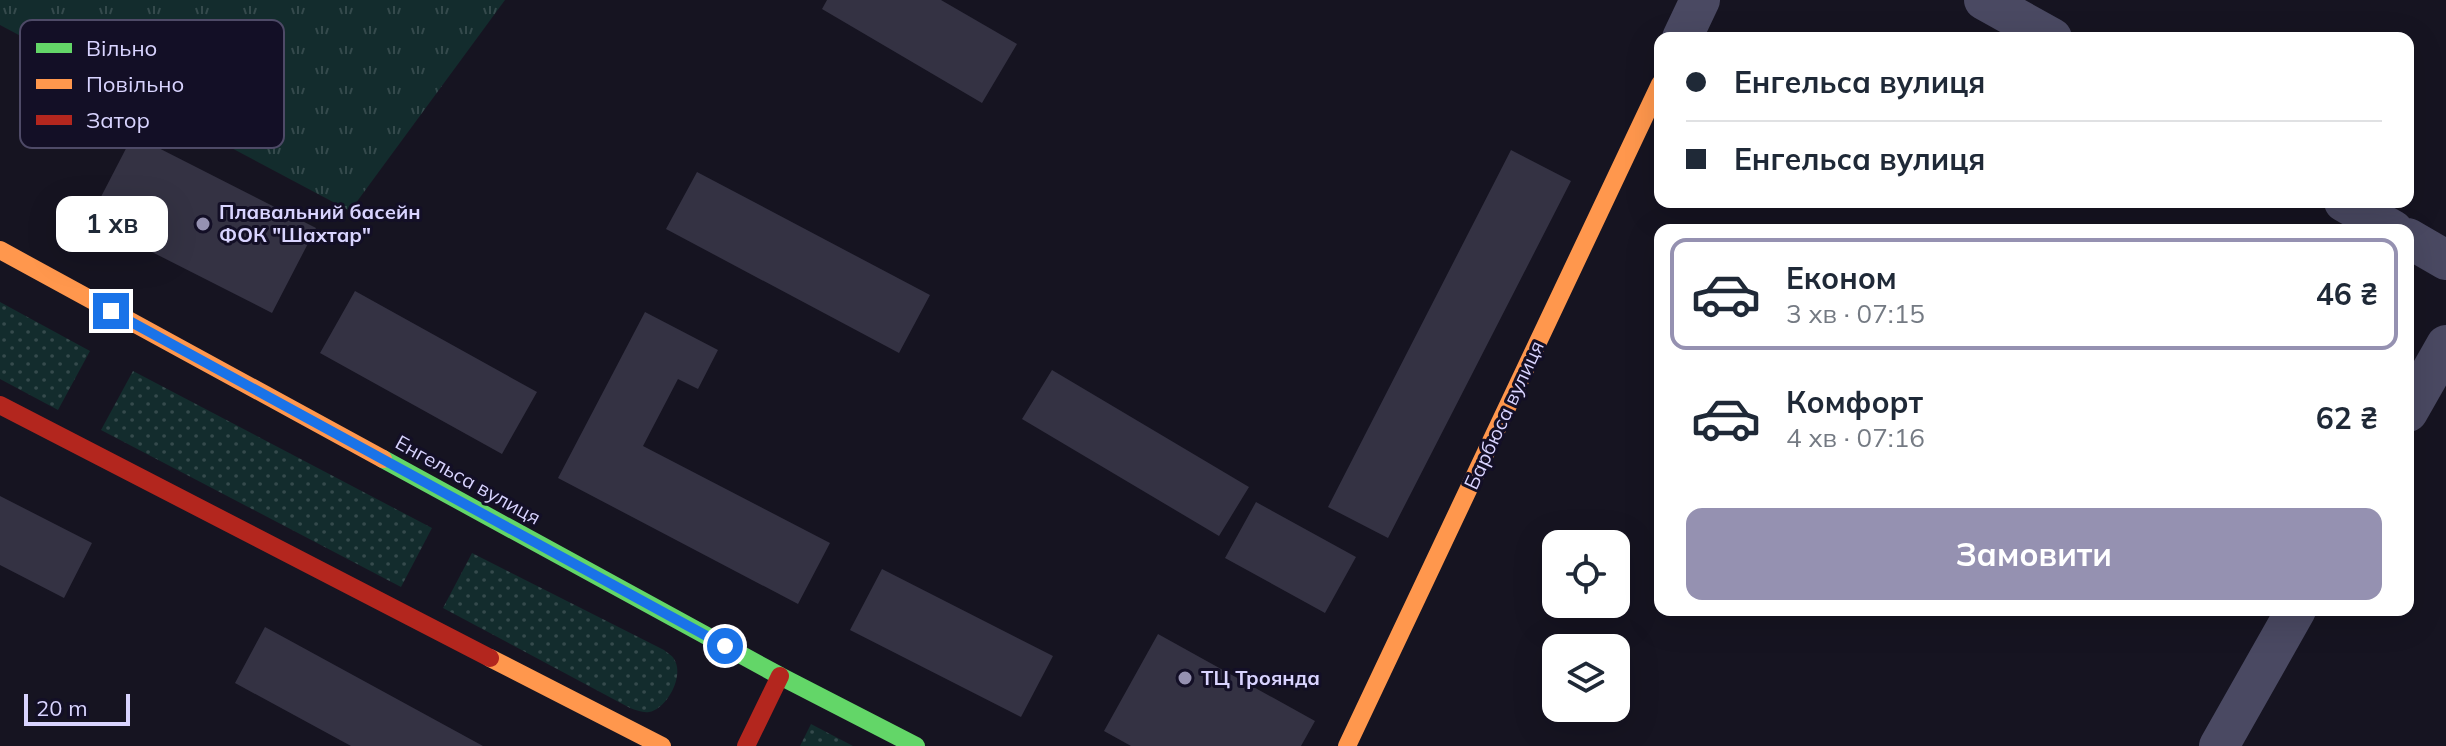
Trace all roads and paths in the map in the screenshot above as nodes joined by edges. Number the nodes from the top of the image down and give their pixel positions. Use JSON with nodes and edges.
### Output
{"nodes":[{"id":1,"x":1700,"y":0,"type":"edge"},
{"id":2,"x":1984,"y":0,"type":"edge"},
{"id":3,"x":1685,"y":32,"type":"edge"},
{"id":4,"x":2041,"y":32,"type":"edge"},
{"id":5,"x":1654,"y":97,"type":"edge"},
{"id":6,"x":2354,"y":208,"type":"edge"},
{"id":7,"x":2382,"y":224,"type":"edge"},
{"id":8,"x":2414,"y":241,"type":"edge"},
{"id":9,"x":0,"y":250,"type":"edge"},
{"id":10,"x":2446,"y":260,"type":"edge"},
{"id":11,"x":2446,"y":345,"type":"edge"},
{"id":12,"x":2414,"y":401,"type":"edge"},
{"id":13,"x":0,"y":405,"type":"edge"},
{"id":14,"x":2293,"y":616,"type":"edge"},
{"id":15,"x":780,"y":676,"type":"junction"},
{"id":16,"x":662,"y":746,"type":"edge"},
{"id":17,"x":746,"y":746,"type":"edge"},
{"id":18,"x":916,"y":746,"type":"edge"},
{"id":19,"x":1347,"y":746,"type":"edge"},
{"id":20,"x":2219,"y":746,"type":"edge"}],
"edges":[{"from":1,"to":3,"type":"street"},
{"from":2,"to":4,"type":"street"},
{"from":5,"to":19,"type":"street","name":"Барбюса вулиця"},
{"from":6,"to":7,"type":"street"},
{"from":8,"to":10,"type":"street"},
{"from":9,"to":15,"type":"street","name":"Енгельса вулиця"},
{"from":11,"to":12,"type":"street"},
{"from":13,"to":16,"type":"street"},
{"from":14,"to":20,"type":"street"},
{"from":15,"to":17,"type":"street"},
{"from":15,"to":18,"type":"street","name":"Енгельса вулиця"}]}
